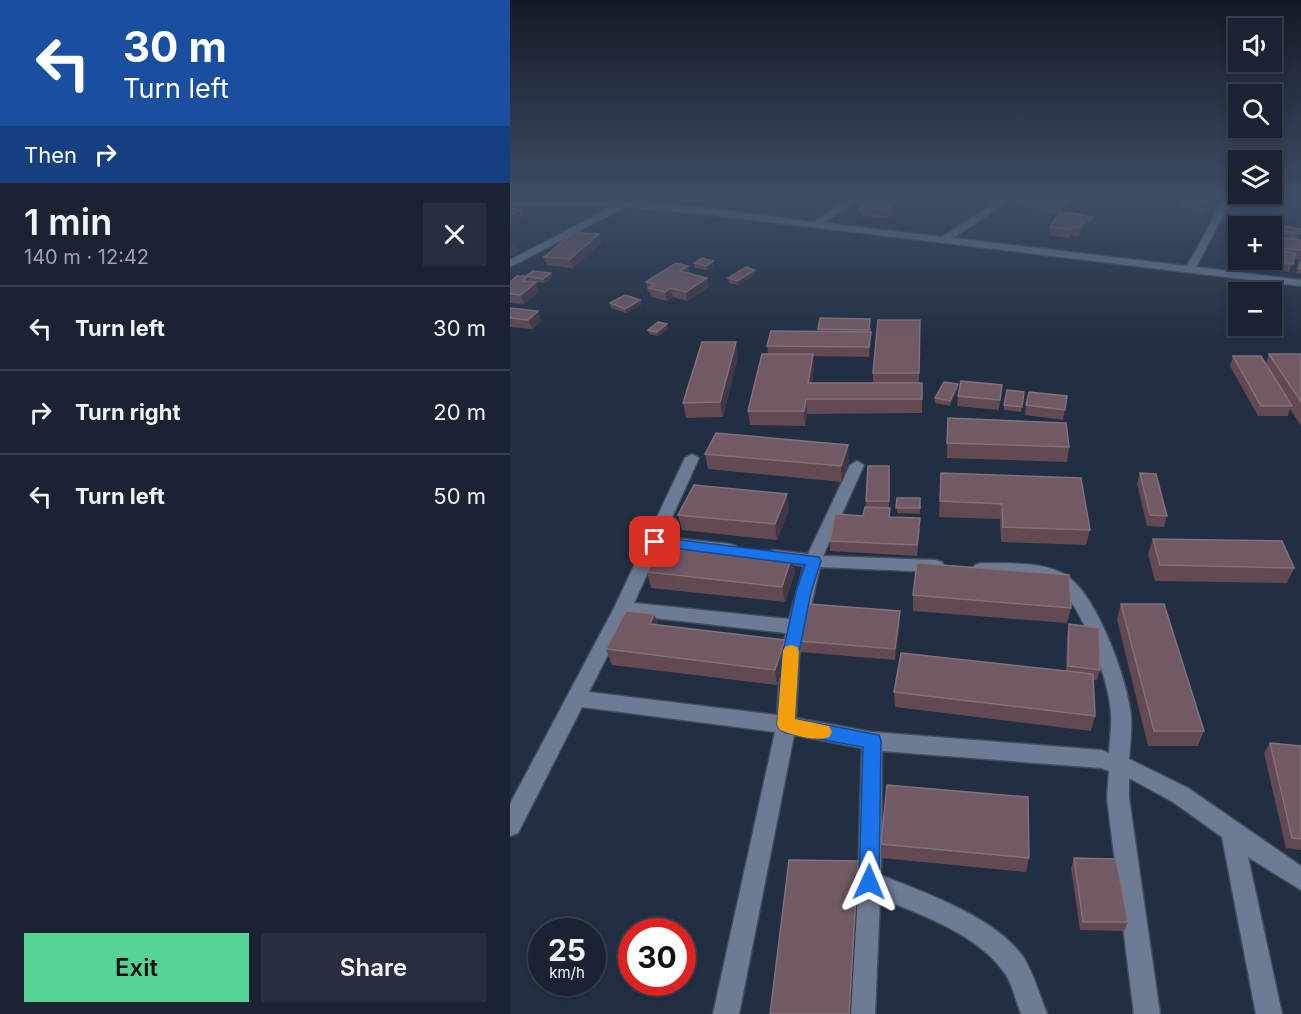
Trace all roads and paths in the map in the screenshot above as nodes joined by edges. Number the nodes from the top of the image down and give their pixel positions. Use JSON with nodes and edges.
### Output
{"nodes":[{"id":1,"x":544,"y":246,"type":"edge"},
{"id":2,"x":1005,"y":246,"type":"edge"},
{"id":3,"x":1202,"y":246,"type":"edge"},
{"id":4,"x":510,"y":264,"type":"edge"},
{"id":5,"x":1190,"y":269,"type":"junction"},
{"id":6,"x":1301,"y":283,"type":"edge"},
{"id":7,"x":692,"y":458,"type":"dead end"},
{"id":8,"x":857,"y":465,"type":"dead end"},
{"id":9,"x":655,"y":542,"type":"junction"},
{"id":10,"x":814,"y":561,"type":"junction"},
{"id":11,"x":622,"y":608,"type":"junction"},
{"id":12,"x":796,"y":627,"type":"junction"},
{"id":13,"x":575,"y":698,"type":"junction"},
{"id":14,"x":786,"y":725,"type":"junction"},
{"id":15,"x":872,"y":741,"type":"junction"},
{"id":16,"x":1118,"y":763,"type":"junction"},
{"id":17,"x":510,"y":826,"type":"edge"},
{"id":18,"x":1232,"y":832,"type":"junction"},
{"id":19,"x":1301,"y":879,"type":"edge"},
{"id":20,"x":869,"y":882,"type":"junction"},
{"id":21,"x":726,"y":1014,"type":"edge"},
{"id":22,"x":862,"y":1014,"type":"edge"},
{"id":23,"x":1034,"y":1014,"type":"edge"},
{"id":24,"x":1147,"y":1014,"type":"edge"},
{"id":25,"x":1269,"y":1014,"type":"edge"}],
"edges":[{"from":1,"to":4,"type":"street"},
{"from":2,"to":5,"type":"street"},
{"from":3,"to":5,"type":"street"},
{"from":5,"to":6,"type":"street"},
{"from":7,"to":9,"type":"street"},
{"from":8,"to":10,"type":"street"},
{"from":9,"to":10,"type":"street"},
{"from":9,"to":11,"type":"street"},
{"from":10,"to":12,"type":"street"},
{"from":10,"to":16,"type":"street"},
{"from":11,"to":12,"type":"street"},
{"from":11,"to":13,"type":"street"},
{"from":12,"to":14,"type":"street"},
{"from":13,"to":14,"type":"street"},
{"from":13,"to":17,"type":"street"},
{"from":14,"to":15,"type":"street"},
{"from":14,"to":21,"type":"street"},
{"from":15,"to":16,"type":"street"},
{"from":15,"to":20,"type":"street"},
{"from":16,"to":18,"type":"street"},
{"from":16,"to":24,"type":"street"},
{"from":18,"to":19,"type":"street"},
{"from":18,"to":25,"type":"street"},
{"from":20,"to":22,"type":"street"},
{"from":20,"to":23,"type":"street"}]}
